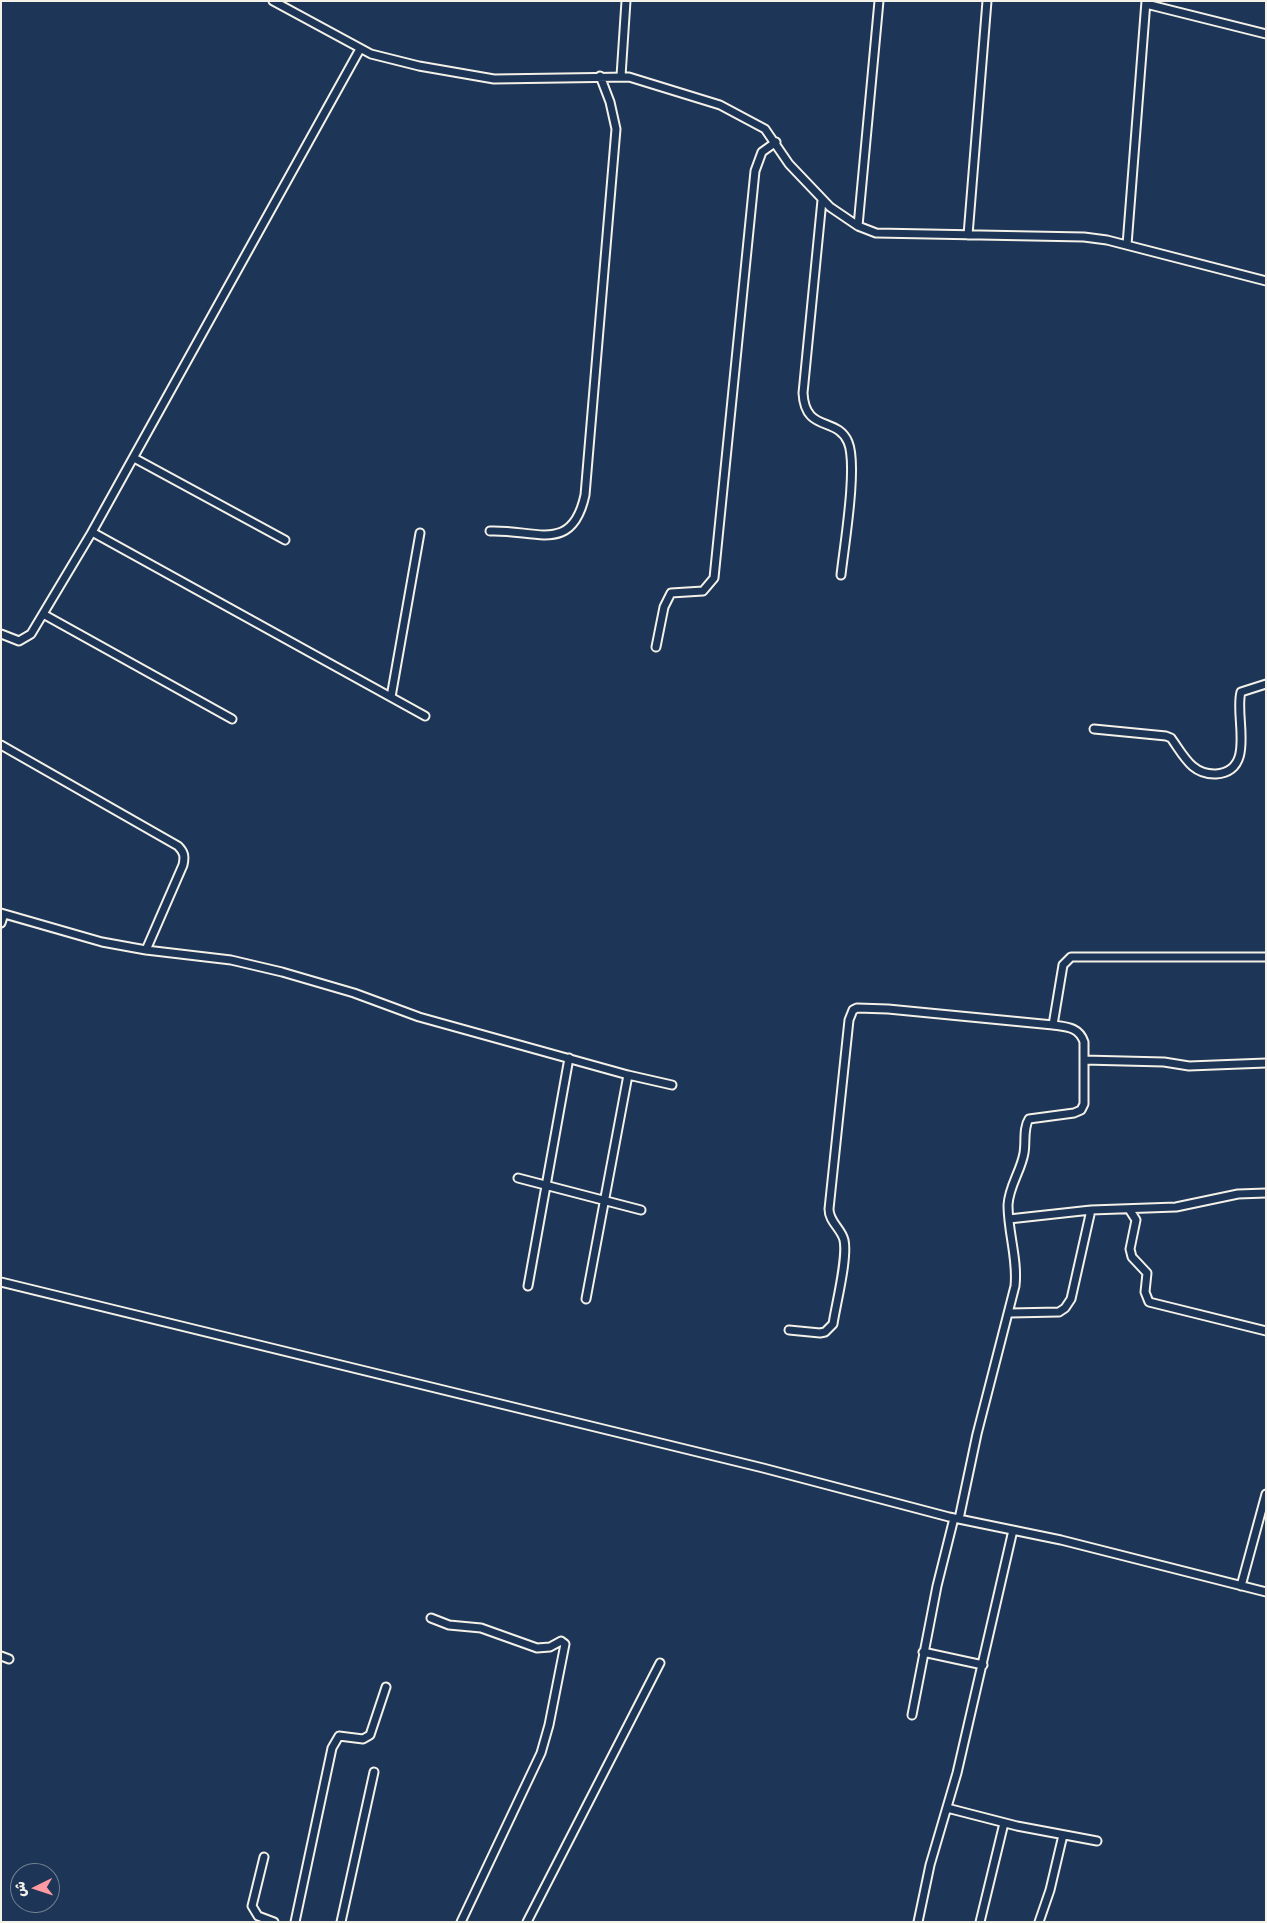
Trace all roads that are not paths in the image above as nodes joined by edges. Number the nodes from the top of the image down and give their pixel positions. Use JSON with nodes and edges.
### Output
{"nodes":[{"id":1,"x":273,"y":1,"type":"edge"},
{"id":2,"x":626,"y":1,"type":"edge"},
{"id":3,"x":879,"y":1,"type":"edge"},
{"id":4,"x":987,"y":1,"type":"edge"},
{"id":5,"x":1146,"y":3,"type":"edge"},
{"id":6,"x":1266,"y":34,"type":"edge"},
{"id":7,"x":360,"y":49,"type":"junction"},
{"id":8,"x":600,"y":76,"type":"junction"},
{"id":9,"x":621,"y":76,"type":"junction"},
{"id":10,"x":776,"y":142,"type":"junction"},
{"id":11,"x":822,"y":200,"type":"junction"},
{"id":12,"x":858,"y":226,"type":"junction"},
{"id":13,"x":968,"y":235,"type":"junction"},
{"id":14,"x":1127,"y":244,"type":"junction"},
{"id":15,"x":1266,"y":281,"type":"edge"},
{"id":16,"x":134,"y":458,"type":"junction"},
{"id":17,"x":490,"y":531,"type":"dead end"},
{"id":18,"x":92,"y":532,"type":"junction"},
{"id":19,"x":420,"y":533,"type":"dead end"},
{"id":20,"x":285,"y":540,"type":"dead end"},
{"id":21,"x":841,"y":575,"type":"dead end"},
{"id":22,"x":42,"y":614,"type":"junction"},
{"id":23,"x":1,"y":634,"type":"edge"},
{"id":24,"x":656,"y":647,"type":"dead end"},
{"id":25,"x":1266,"y":684,"type":"edge"},
{"id":26,"x":391,"y":697,"type":"junction"},
{"id":27,"x":424,"y":716,"type":"dead end"},
{"id":28,"x":232,"y":719,"type":"dead end"},
{"id":29,"x":1094,"y":729,"type":"dead end"},
{"id":30,"x":1,"y":745,"type":"edge"},
{"id":31,"x":2,"y":913,"type":"edge"},
{"id":32,"x":1,"y":923,"type":"edge"},
{"id":33,"x":146,"y":950,"type":"junction"},
{"id":34,"x":1266,"y":957,"type":"edge"},
{"id":35,"x":1053,"y":1025,"type":"junction"},
{"id":36,"x":569,"y":1058,"type":"junction"},
{"id":37,"x":1084,"y":1060,"type":"junction"},
{"id":38,"x":1266,"y":1063,"type":"edge"},
{"id":39,"x":628,"y":1075,"type":"junction"},
{"id":40,"x":672,"y":1085,"type":"dead end"},
{"id":41,"x":518,"y":1178,"type":"dead end"},
{"id":42,"x":546,"y":1185,"type":"junction"},
{"id":43,"x":1266,"y":1193,"type":"edge"},
{"id":44,"x":604,"y":1200,"type":"junction"},
{"id":45,"x":1129,"y":1209,"type":"junction"},
{"id":46,"x":641,"y":1210,"type":"dead end"},
{"id":47,"x":1092,"y":1210,"type":"junction"},
{"id":48,"x":1009,"y":1219,"type":"junction"},
{"id":49,"x":1,"y":1282,"type":"edge"},
{"id":50,"x":528,"y":1286,"type":"dead end"},
{"id":51,"x":586,"y":1299,"type":"dead end"},
{"id":52,"x":1010,"y":1313,"type":"junction"},
{"id":53,"x":789,"y":1330,"type":"dead end"},
{"id":54,"x":1266,"y":1331,"type":"edge"},
{"id":55,"x":1266,"y":1494,"type":"edge"},
{"id":56,"x":957,"y":1519,"type":"junction"},
{"id":57,"x":1013,"y":1530,"type":"junction"},
{"id":58,"x":1241,"y":1586,"type":"junction"},
{"id":59,"x":1266,"y":1592,"type":"edge"},
{"id":60,"x":431,"y":1618,"type":"dead end"},
{"id":61,"x":923,"y":1652,"type":"junction"},
{"id":62,"x":1,"y":1656,"type":"edge"},
{"id":63,"x":9,"y":1658,"type":"dead end"},
{"id":64,"x":660,"y":1663,"type":"dead end"},
{"id":65,"x":983,"y":1665,"type":"junction"},
{"id":66,"x":386,"y":1687,"type":"dead end"},
{"id":67,"x":912,"y":1714,"type":"dead end"},
{"id":68,"x":374,"y":1772,"type":"dead end"},
{"id":69,"x":947,"y":1808,"type":"junction"},
{"id":70,"x":1004,"y":1823,"type":"junction"},
{"id":71,"x":1062,"y":1835,"type":"junction"},
{"id":72,"x":1097,"y":1841,"type":"dead end"},
{"id":73,"x":264,"y":1857,"type":"dead end"},
{"id":74,"x":274,"y":1922,"type":"edge"},
{"id":75,"x":295,"y":1922,"type":"edge"},
{"id":76,"x":342,"y":1922,"type":"edge"},
{"id":77,"x":461,"y":1922,"type":"edge"},
{"id":78,"x":527,"y":1922,"type":"edge"},
{"id":79,"x":918,"y":1922,"type":"edge"},
{"id":80,"x":980,"y":1922,"type":"edge"},
{"id":81,"x":1039,"y":1922,"type":"edge"}],
"edges":[{"from":1,"to":7,"type":"street"},
{"from":2,"to":9,"type":"street"},
{"from":3,"to":12,"type":"street"},
{"from":4,"to":13,"type":"street"},
{"from":5,"to":6,"type":"street"},
{"from":5,"to":14,"type":"street"},
{"from":7,"to":8,"type":"street"},
{"from":7,"to":16,"type":"street"},
{"from":8,"to":9,"type":"street"},
{"from":8,"to":17,"type":"street"},
{"from":9,"to":10,"type":"street"},
{"from":10,"to":11,"type":"street"},
{"from":10,"to":24,"type":"street"},
{"from":11,"to":12,"type":"street"},
{"from":11,"to":21,"type":"street"},
{"from":12,"to":13,"type":"street"},
{"from":13,"to":14,"type":"street"},
{"from":14,"to":15,"type":"street"},
{"from":16,"to":18,"type":"street"},
{"from":16,"to":20,"type":"street"},
{"from":18,"to":22,"type":"street"},
{"from":18,"to":26,"type":"street"},
{"from":19,"to":26,"type":"street"},
{"from":22,"to":23,"type":"street"},
{"from":22,"to":28,"type":"street"},
{"from":25,"to":29,"type":"street"},
{"from":26,"to":27,"type":"street"},
{"from":30,"to":33,"type":"street"},
{"from":31,"to":32,"type":"street"},
{"from":31,"to":33,"type":"street"},
{"from":33,"to":36,"type":"street"},
{"from":34,"to":35,"type":"street"},
{"from":35,"to":37,"type":"street"},
{"from":35,"to":53,"type":"street"},
{"from":36,"to":39,"type":"street"},
{"from":36,"to":42,"type":"street"},
{"from":37,"to":38,"type":"street"},
{"from":37,"to":48,"type":"street"},
{"from":39,"to":40,"type":"street"},
{"from":39,"to":44,"type":"street"},
{"from":41,"to":42,"type":"street"},
{"from":42,"to":44,"type":"street"},
{"from":42,"to":50,"type":"street"},
{"from":43,"to":45,"type":"street"},
{"from":44,"to":46,"type":"street"},
{"from":44,"to":51,"type":"street"},
{"from":45,"to":47,"type":"street"},
{"from":45,"to":54,"type":"street"},
{"from":47,"to":48,"type":"street"},
{"from":47,"to":52,"type":"street"},
{"from":48,"to":52,"type":"street"},
{"from":49,"to":56,"type":"street"},
{"from":52,"to":56,"type":"street"},
{"from":55,"to":58,"type":"street"},
{"from":56,"to":57,"type":"street"},
{"from":56,"to":61,"type":"street"},
{"from":57,"to":58,"type":"street"},
{"from":57,"to":65,"type":"street"},
{"from":58,"to":59,"type":"street"},
{"from":60,"to":77,"type":"street"},
{"from":61,"to":65,"type":"street"},
{"from":61,"to":67,"type":"street"},
{"from":62,"to":63,"type":"street"},
{"from":64,"to":78,"type":"street"},
{"from":65,"to":69,"type":"street"},
{"from":66,"to":75,"type":"street"},
{"from":68,"to":76,"type":"street"},
{"from":69,"to":70,"type":"street"},
{"from":69,"to":79,"type":"street"},
{"from":70,"to":71,"type":"street"},
{"from":70,"to":80,"type":"street"},
{"from":71,"to":72,"type":"street"},
{"from":71,"to":81,"type":"street"},
{"from":73,"to":74,"type":"street"}]}
